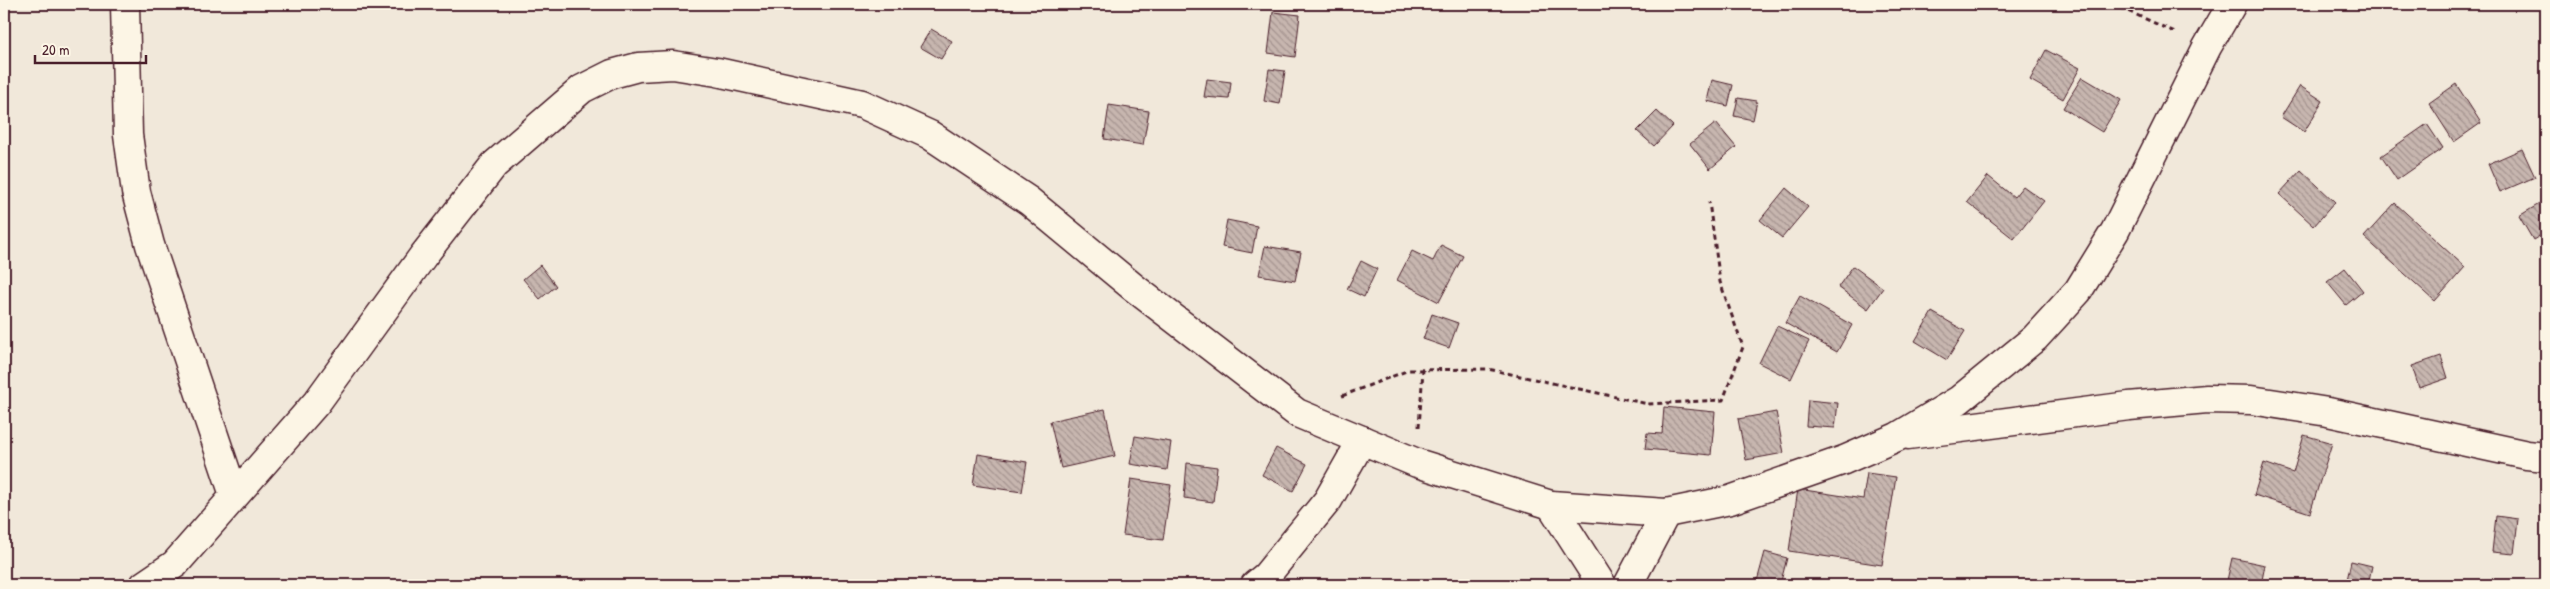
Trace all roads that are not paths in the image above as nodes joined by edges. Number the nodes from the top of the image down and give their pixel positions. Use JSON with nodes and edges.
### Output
{"nodes":[{"id":1,"x":125,"y":4,"type":"edge"},
{"id":2,"x":2232,"y":4,"type":"edge"},
{"id":3,"x":1897,"y":437,"type":"junction"},
{"id":4,"x":1362,"y":440,"type":"junction"},
{"id":5,"x":2546,"y":457,"type":"edge"},
{"id":6,"x":234,"y":495,"type":"junction"},
{"id":7,"x":1551,"y":505,"type":"junction"},
{"id":8,"x":1666,"y":513,"type":"junction"},
{"id":9,"x":144,"y":585,"type":"edge"},
{"id":10,"x":1255,"y":585,"type":"edge"},
{"id":11,"x":1602,"y":585,"type":"edge"},
{"id":12,"x":1628,"y":585,"type":"edge"}],
"edges":[{"from":1,"to":6,"type":"street"},
{"from":2,"to":3,"type":"street"},
{"from":3,"to":5,"type":"street"},
{"from":3,"to":8,"type":"street"},
{"from":4,"to":6,"type":"street"},
{"from":4,"to":7,"type":"street"},
{"from":4,"to":10,"type":"street"},
{"from":6,"to":9,"type":"street"},
{"from":7,"to":8,"type":"street"},
{"from":7,"to":11,"type":"street"},
{"from":8,"to":12,"type":"street"}]}
